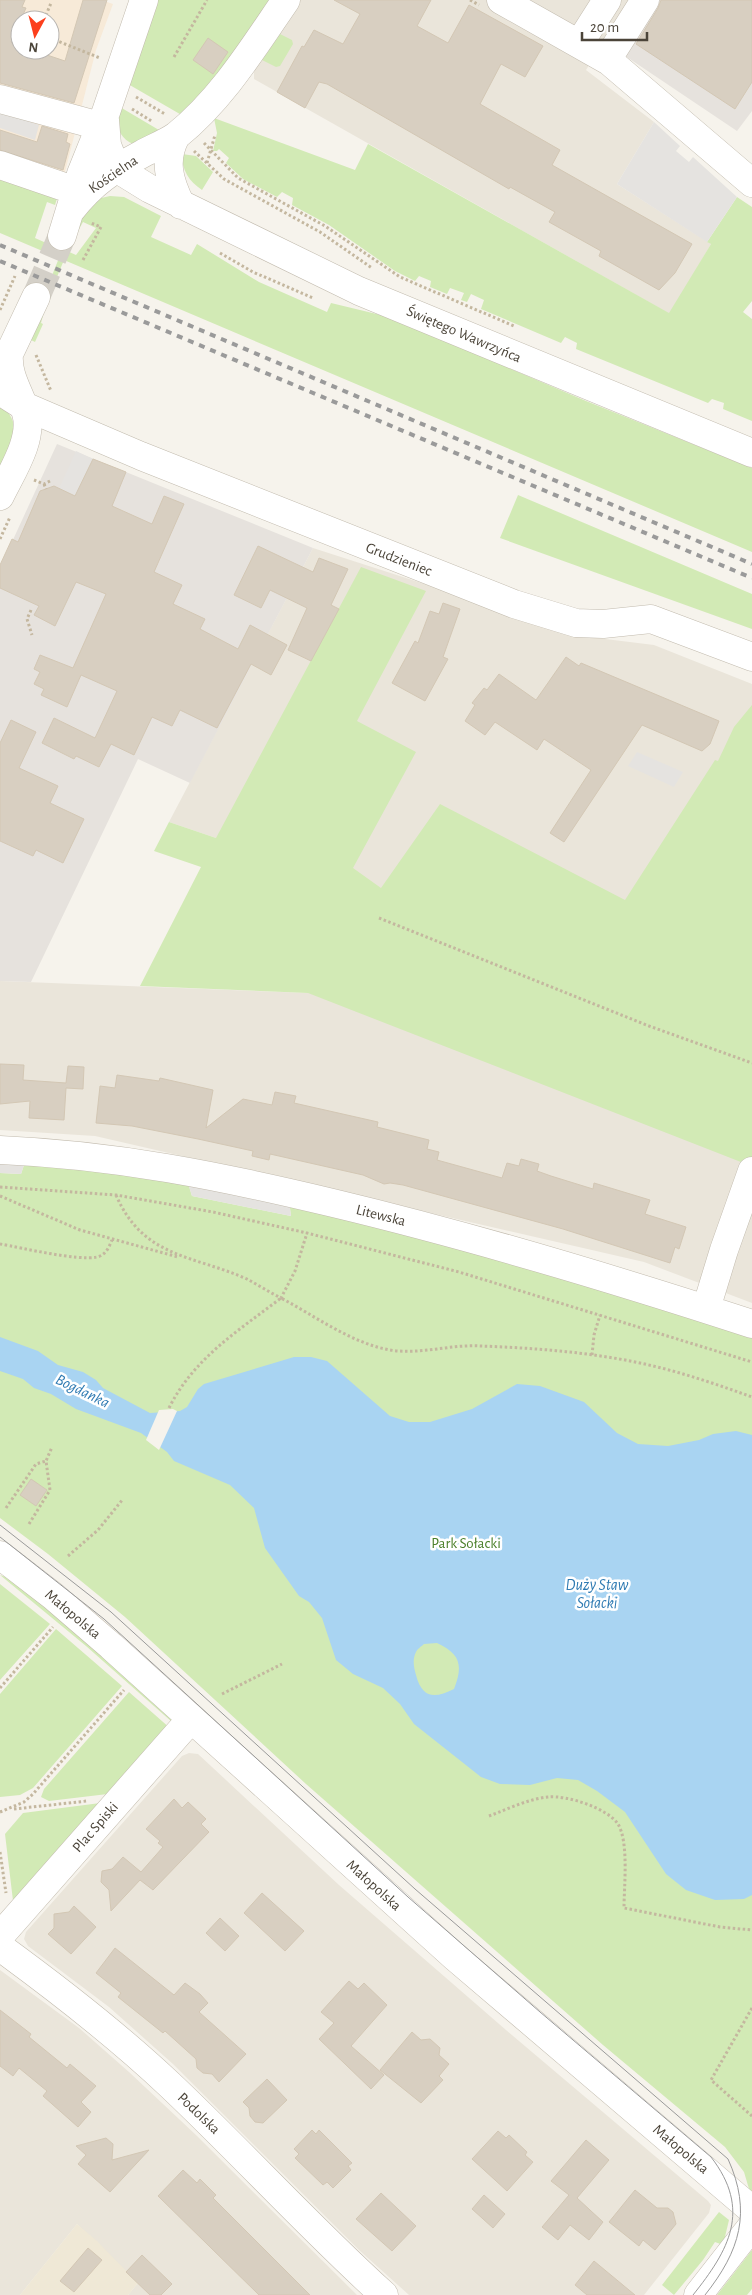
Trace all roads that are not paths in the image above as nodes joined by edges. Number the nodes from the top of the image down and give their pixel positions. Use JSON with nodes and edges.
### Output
{"nodes":[{"id":1,"x":144,"y":0,"type":"edge"},
{"id":2,"x":286,"y":0,"type":"edge"},
{"id":3,"x":501,"y":0,"type":"edge"},
{"id":4,"x":607,"y":0,"type":"edge"},
{"id":5,"x":645,"y":0,"type":"edge"},
{"id":6,"x":579,"y":44,"type":"junction"},
{"id":7,"x":607,"y":60,"type":"junction"},
{"id":8,"x":0,"y":99,"type":"edge"},
{"id":9,"x":107,"y":108,"type":"junction"},
{"id":10,"x":181,"y":131,"type":"junction"},
{"id":11,"x":128,"y":162,"type":"junction"},
{"id":12,"x":0,"y":165,"type":"edge"},
{"id":13,"x":752,"y":182,"type":"edge"},
{"id":14,"x":78,"y":199,"type":"junction"},
{"id":15,"x":181,"y":205,"type":"junction"},
{"id":16,"x":62,"y":236,"type":"tunnel mouth"},
{"id":17,"x":36,"y":297,"type":"tunnel mouth"},
{"id":18,"x":5,"y":358,"type":"edge"},
{"id":19,"x":11,"y":398,"type":"edge"},
{"id":20,"x":56,"y":419,"type":"junction"},
{"id":21,"x":24,"y":443,"type":"junction"},
{"id":22,"x":752,"y":453,"type":"edge"},
{"id":23,"x":0,"y":496,"type":"edge"},
{"id":24,"x":752,"y":657,"type":"edge"},
{"id":25,"x":0,"y":1150,"type":"edge"},
{"id":26,"x":752,"y":1171,"type":"edge"},
{"id":27,"x":706,"y":1309,"type":"junction"},
{"id":28,"x":752,"y":1324,"type":"edge"},
{"id":29,"x":0,"y":1555,"type":"edge"},
{"id":30,"x":191,"y":1719,"type":"junction"},
{"id":31,"x":0,"y":1936,"type":"edge"},
{"id":32,"x":0,"y":1947,"type":"edge"},
{"id":33,"x":752,"y":2210,"type":"edge"},
{"id":34,"x":752,"y":2226,"type":"edge"},
{"id":35,"x":384,"y":2295,"type":"edge"},
{"id":36,"x":698,"y":2295,"type":"edge"}],
"edges":[{"from":1,"to":9,"type":"street","name":"Kościelna"},
{"from":2,"to":10,"type":"street","name":"Kościelna"},
{"from":3,"to":6,"type":"street"},
{"from":4,"to":6,"type":"street"},
{"from":5,"to":7,"type":"street"},
{"from":6,"to":7,"type":"street"},
{"from":7,"to":13,"type":"street"},
{"from":8,"to":9,"type":"street"},
{"from":9,"to":11,"type":"street"},
{"from":9,"to":14,"type":"street","name":"Kościelna"},
{"from":10,"to":11,"type":"street","name":"Kościelna"},
{"from":10,"to":15,"type":"street"},
{"from":11,"to":14,"type":"street"},
{"from":11,"to":14,"type":"street","name":"Kościelna"},
{"from":11,"to":15,"type":"street","name":"Świętego Wawrzyńca"},
{"from":12,"to":14,"type":"street"},
{"from":14,"to":16,"type":"street"},
{"from":15,"to":22,"type":"street","name":"Świętego Wawrzyńca"},
{"from":17,"to":18,"type":"street"},
{"from":18,"to":19,"type":"street"},
{"from":19,"to":20,"type":"street","name":"Grudzieniec"},
{"from":19,"to":21,"type":"street"},
{"from":20,"to":21,"type":"street"},
{"from":20,"to":24,"type":"street","name":"Grudzieniec"},
{"from":21,"to":23,"type":"street"},
{"from":25,"to":27,"type":"street","name":"Litewska"},
{"from":26,"to":27,"type":"street"},
{"from":27,"to":28,"type":"street","name":"Litewska"},
{"from":29,"to":30,"type":"street","name":"Małopolska"},
{"from":30,"to":31,"type":"street","name":"Plac Spiski"},
{"from":30,"to":33,"type":"street","name":"Małopolska"},
{"from":32,"to":35,"type":"street","name":"Podolska"},
{"from":34,"to":36,"type":"street"}]}
